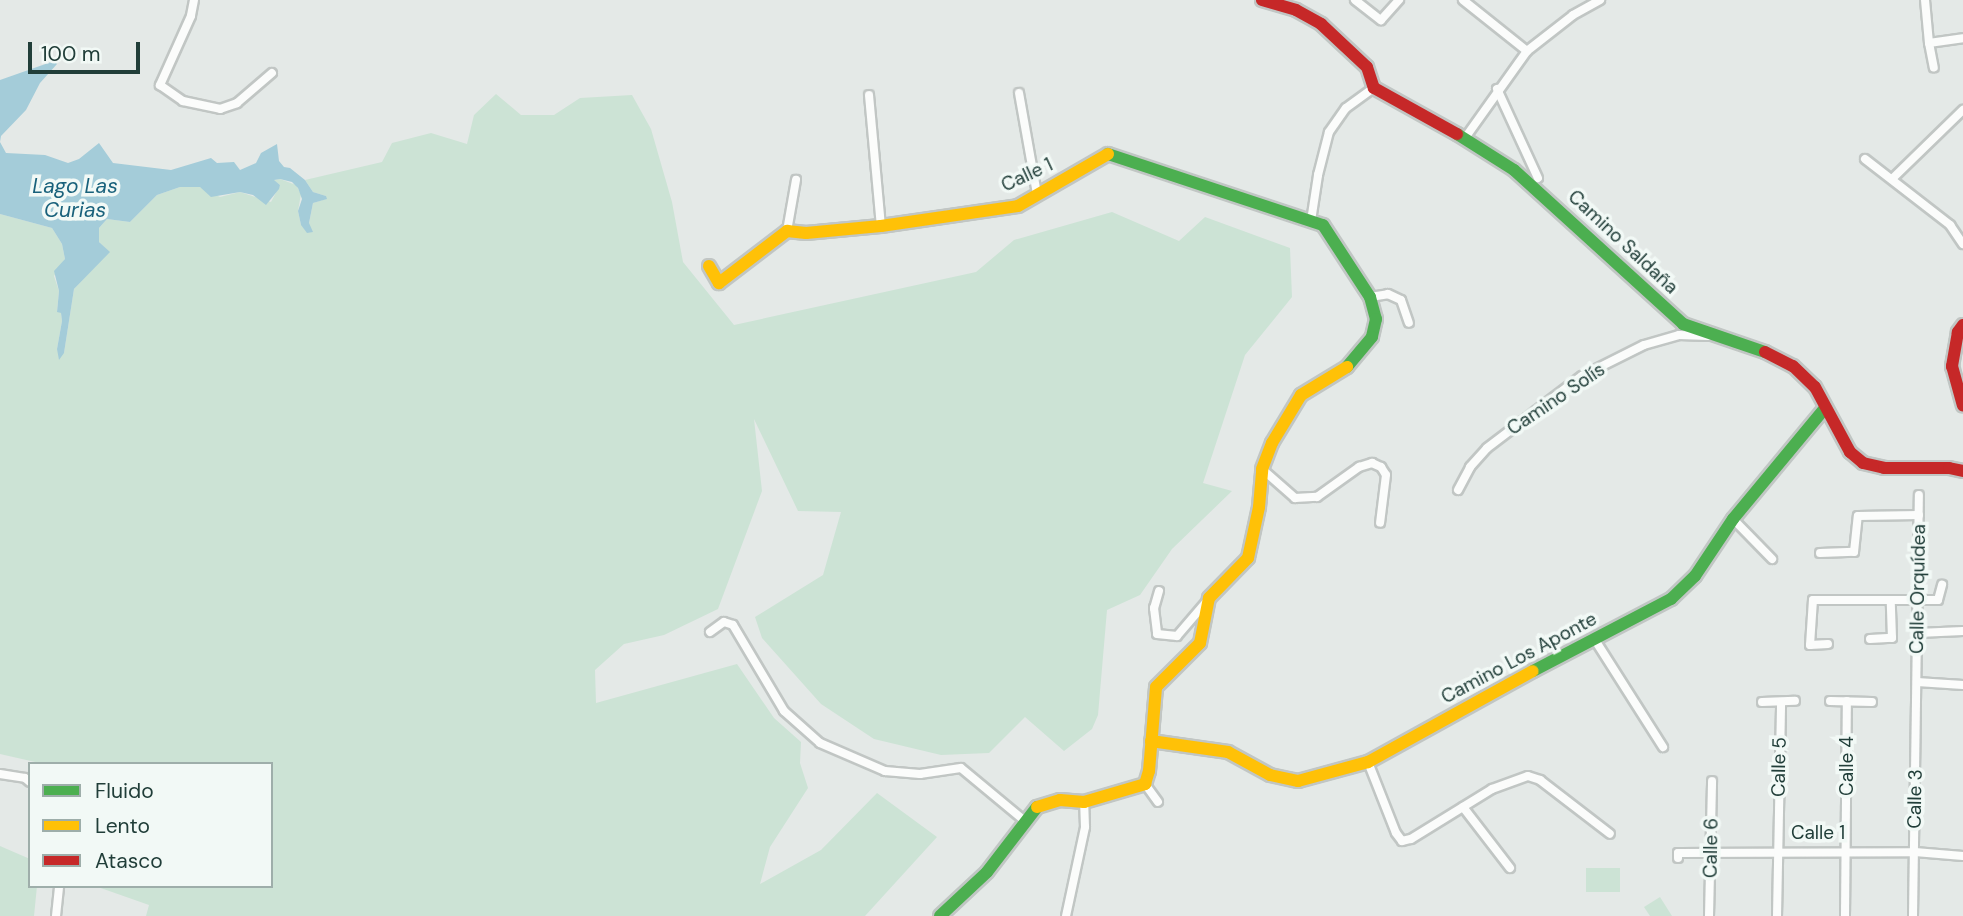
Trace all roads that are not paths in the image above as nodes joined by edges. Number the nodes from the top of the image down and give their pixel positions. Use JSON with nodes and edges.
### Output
{"nodes":[{"id":1,"x":194,"y":0,"type":"edge"},
{"id":2,"x":1262,"y":0,"type":"edge"},
{"id":3,"x":1355,"y":0,"type":"edge"},
{"id":4,"x":1399,"y":0,"type":"edge"},
{"id":5,"x":1463,"y":0,"type":"edge"},
{"id":6,"x":1600,"y":0,"type":"edge"},
{"id":7,"x":1926,"y":0,"type":"edge"},
{"id":8,"x":1963,"y":38,"type":"edge"},
{"id":9,"x":1929,"y":43,"type":"junction"},
{"id":10,"x":1527,"y":51,"type":"junction"},
{"id":11,"x":1934,"y":68,"type":"dead end"},
{"id":12,"x":272,"y":73,"type":"dead end"},
{"id":13,"x":1374,"y":88,"type":"junction"},
{"id":14,"x":1497,"y":89,"type":"junction"},
{"id":15,"x":1019,"y":93,"type":"dead end"},
{"id":16,"x":869,"y":95,"type":"dead end"},
{"id":17,"x":1963,"y":110,"type":"edge"},
{"id":18,"x":1465,"y":138,"type":"junction"},
{"id":19,"x":1865,"y":159,"type":"dead end"},
{"id":20,"x":1538,"y":178,"type":"dead end"},
{"id":21,"x":1893,"y":178,"type":"junction"},
{"id":22,"x":796,"y":180,"type":"dead end"},
{"id":23,"x":1037,"y":194,"type":"junction"},
{"id":24,"x":1311,"y":221,"type":"junction"},
{"id":25,"x":881,"y":226,"type":"junction"},
{"id":26,"x":787,"y":231,"type":"junction"},
{"id":27,"x":1963,"y":244,"type":"edge"},
{"id":28,"x":709,"y":266,"type":"dead end"},
{"id":29,"x":1370,"y":297,"type":"junction"},
{"id":30,"x":1409,"y":323,"type":"dead end"},
{"id":31,"x":1963,"y":325,"type":"edge"},
{"id":32,"x":1718,"y":336,"type":"junction"},
{"id":33,"x":1963,"y":405,"type":"edge"},
{"id":34,"x":1825,"y":408,"type":"junction"},
{"id":35,"x":1262,"y":470,"type":"junction"},
{"id":36,"x":1963,"y":471,"type":"edge"},
{"id":37,"x":1458,"y":490,"type":"dead end"},
{"id":38,"x":1919,"y":495,"type":"dead end"},
{"id":39,"x":1919,"y":515,"type":"junction"},
{"id":40,"x":1733,"y":519,"type":"junction"},
{"id":41,"x":1380,"y":523,"type":"dead end"},
{"id":42,"x":1820,"y":553,"type":"dead end"},
{"id":43,"x":1772,"y":559,"type":"dead end"},
{"id":44,"x":1942,"y":585,"type":"dead end"},
{"id":45,"x":1159,"y":592,"type":"dead end"},
{"id":46,"x":1209,"y":598,"type":"junction"},
{"id":47,"x":1891,"y":600,"type":"junction"},
{"id":48,"x":1918,"y":601,"type":"junction"},
{"id":49,"x":1963,"y":631,"type":"edge"},
{"id":50,"x":710,"y":632,"type":"dead end"},
{"id":51,"x":1918,"y":633,"type":"junction"},
{"id":52,"x":1870,"y":639,"type":"dead end"},
{"id":53,"x":1595,"y":640,"type":"junction"},
{"id":54,"x":1828,"y":644,"type":"dead end"},
{"id":55,"x":1917,"y":682,"type":"junction"},
{"id":56,"x":1963,"y":685,"type":"edge"},
{"id":57,"x":1796,"y":701,"type":"dead end"},
{"id":58,"x":1830,"y":701,"type":"dead end"},
{"id":59,"x":1847,"y":701,"type":"junction"},
{"id":60,"x":1762,"y":702,"type":"dead end"},
{"id":61,"x":1781,"y":702,"type":"junction"},
{"id":62,"x":1872,"y":702,"type":"dead end"},
{"id":63,"x":1151,"y":741,"type":"junction"},
{"id":64,"x":1663,"y":747,"type":"dead end"},
{"id":65,"x":1368,"y":762,"type":"junction"},
{"id":66,"x":0,"y":774,"type":"edge"},
{"id":67,"x":28,"y":780,"type":"edge"},
{"id":68,"x":1712,"y":781,"type":"dead end"},
{"id":69,"x":1145,"y":784,"type":"junction"},
{"id":70,"x":1084,"y":802,"type":"junction"},
{"id":71,"x":1158,"y":802,"type":"dead end"},
{"id":72,"x":1462,"y":807,"type":"junction"},
{"id":73,"x":1026,"y":822,"type":"junction"},
{"id":74,"x":1610,"y":834,"type":"dead end"},
{"id":75,"x":1915,"y":852,"type":"junction"},
{"id":76,"x":1711,"y":853,"type":"junction"},
{"id":77,"x":1778,"y":853,"type":"junction"},
{"id":78,"x":1846,"y":853,"type":"junction"},
{"id":79,"x":1963,"y":856,"type":"edge"},
{"id":80,"x":1678,"y":858,"type":"dead end"},
{"id":81,"x":1510,"y":868,"type":"dead end"},
{"id":82,"x":59,"y":888,"type":"edge"},
{"id":83,"x":56,"y":916,"type":"edge"},
{"id":84,"x":940,"y":916,"type":"edge"},
{"id":85,"x":1066,"y":916,"type":"edge"},
{"id":86,"x":1709,"y":916,"type":"edge"},
{"id":87,"x":1777,"y":916,"type":"edge"},
{"id":88,"x":1845,"y":916,"type":"edge"},
{"id":89,"x":1913,"y":916,"type":"edge"}],
"edges":[{"from":1,"to":12,"type":"street"},
{"from":2,"to":13,"type":"street"},
{"from":3,"to":4,"type":"street"},
{"from":5,"to":10,"type":"street"},
{"from":6,"to":10,"type":"street"},
{"from":7,"to":9,"type":"street"},
{"from":8,"to":9,"type":"street"},
{"from":9,"to":11,"type":"street"},
{"from":10,"to":14,"type":"street"},
{"from":13,"to":18,"type":"street","name":"Camino Saldaña"},
{"from":13,"to":24,"type":"street"},
{"from":14,"to":18,"type":"street"},
{"from":14,"to":20,"type":"street"},
{"from":15,"to":23,"type":"street"},
{"from":16,"to":25,"type":"street"},
{"from":17,"to":21,"type":"street"},
{"from":18,"to":32,"type":"street","name":"Camino Saldaña"},
{"from":19,"to":21,"type":"street"},
{"from":21,"to":27,"type":"street"},
{"from":22,"to":26,"type":"street"},
{"from":23,"to":24,"type":"street","name":"Calle 1"},
{"from":23,"to":25,"type":"street","name":"Calle 1"},
{"from":24,"to":29,"type":"street"},
{"from":25,"to":26,"type":"street","name":"Calle 1"},
{"from":26,"to":28,"type":"street"},
{"from":29,"to":30,"type":"street"},
{"from":29,"to":35,"type":"street"},
{"from":31,"to":33,"type":"street"},
{"from":32,"to":34,"type":"street","name":"Camino Saldaña"},
{"from":32,"to":37,"type":"street","name":"Camino Solís"},
{"from":34,"to":36,"type":"street","name":"Camino Saldaña"},
{"from":34,"to":40,"type":"street","name":"Camino Los Aponte"},
{"from":35,"to":41,"type":"street"},
{"from":35,"to":46,"type":"street"},
{"from":38,"to":39,"type":"street","name":"Calle Orquídea"},
{"from":39,"to":42,"type":"street"},
{"from":39,"to":48,"type":"street","name":"Calle Orquídea"},
{"from":40,"to":43,"type":"street"},
{"from":40,"to":53,"type":"street","name":"Camino Los Aponte"},
{"from":44,"to":48,"type":"street"},
{"from":45,"to":46,"type":"street"},
{"from":46,"to":63,"type":"street"},
{"from":47,"to":48,"type":"street"},
{"from":47,"to":52,"type":"street"},
{"from":47,"to":54,"type":"street"},
{"from":48,"to":51,"type":"street","name":"Calle Orquídea"},
{"from":49,"to":51,"type":"street"},
{"from":50,"to":73,"type":"street"},
{"from":51,"to":55,"type":"street","name":"Calle Orquídea"},
{"from":53,"to":64,"type":"street"},
{"from":53,"to":65,"type":"street","name":"Camino Los Aponte"},
{"from":55,"to":56,"type":"street"},
{"from":55,"to":75,"type":"street","name":"Calle 3"},
{"from":57,"to":61,"type":"street"},
{"from":58,"to":59,"type":"street"},
{"from":59,"to":62,"type":"street"},
{"from":59,"to":78,"type":"street","name":"Calle 4"},
{"from":60,"to":61,"type":"street"},
{"from":61,"to":77,"type":"street","name":"Calle 5"},
{"from":63,"to":65,"type":"street","name":"Camino Los Aponte"},
{"from":63,"to":69,"type":"street"},
{"from":65,"to":72,"type":"street"},
{"from":66,"to":67,"type":"street"},
{"from":68,"to":76,"type":"street","name":"Calle 6"},
{"from":69,"to":70,"type":"street"},
{"from":69,"to":71,"type":"street"},
{"from":70,"to":73,"type":"street"},
{"from":70,"to":85,"type":"street"},
{"from":72,"to":74,"type":"street"},
{"from":72,"to":81,"type":"street"},
{"from":73,"to":84,"type":"street"},
{"from":75,"to":78,"type":"street","name":"Calle 1"},
{"from":75,"to":79,"type":"street","name":"Calle 1"},
{"from":75,"to":89,"type":"street","name":"Calle 3"},
{"from":76,"to":77,"type":"street","name":"Calle 1"},
{"from":76,"to":80,"type":"street","name":"Calle 1"},
{"from":76,"to":86,"type":"street","name":"Calle 6"},
{"from":77,"to":78,"type":"street","name":"Calle 1"},
{"from":77,"to":87,"type":"street","name":"Calle 5"},
{"from":78,"to":88,"type":"street","name":"Calle 4"},
{"from":82,"to":83,"type":"street"}]}
